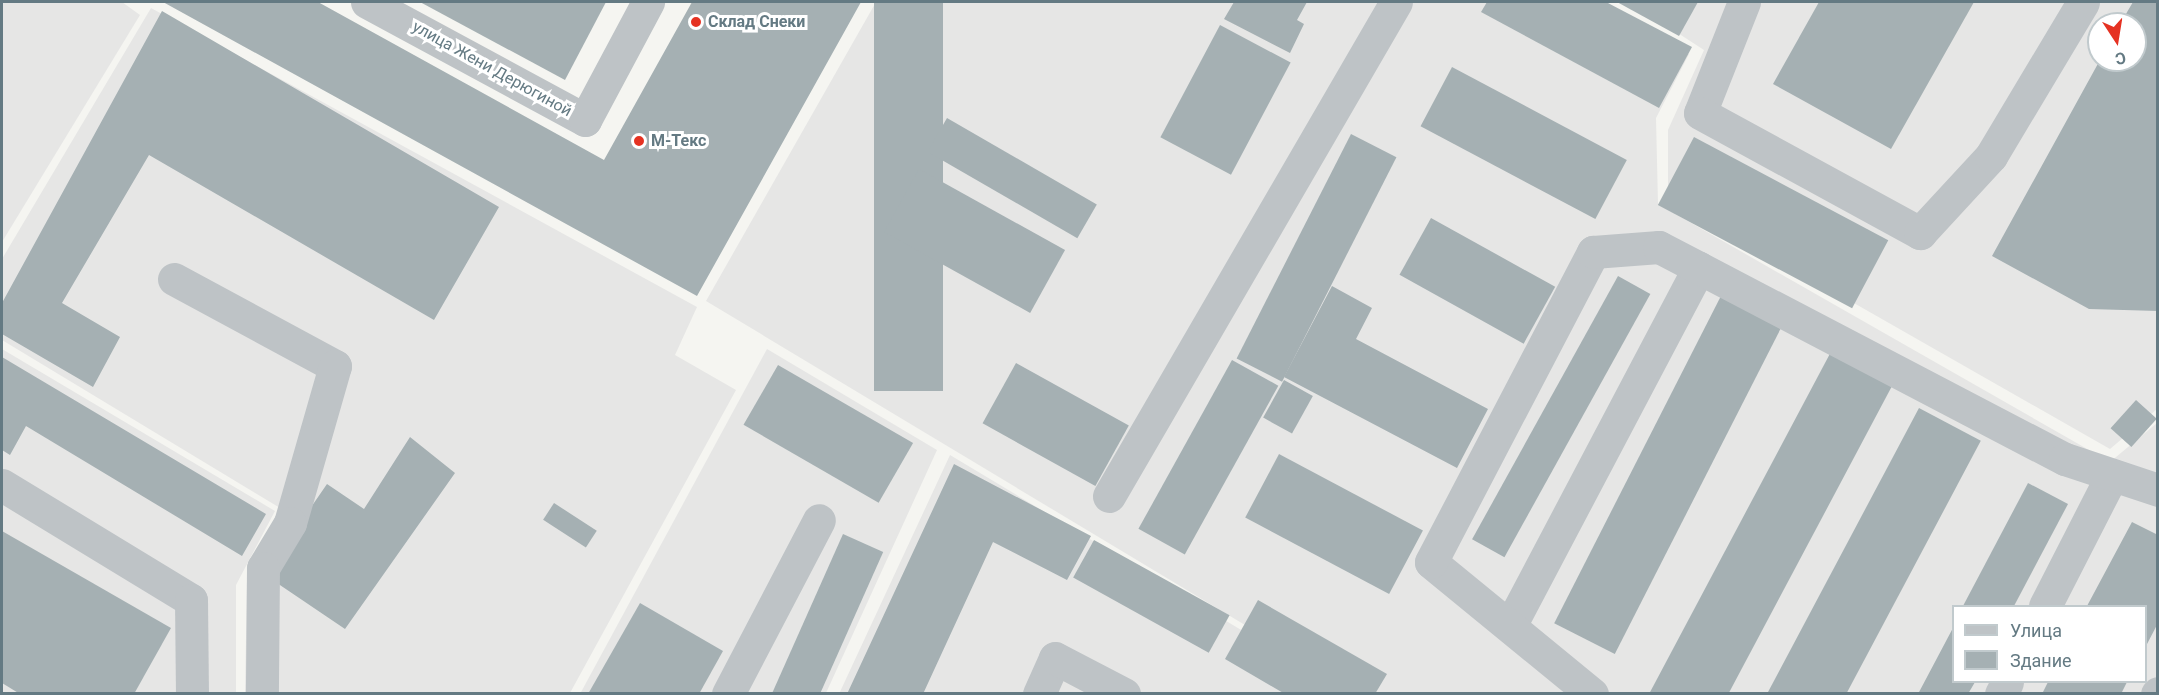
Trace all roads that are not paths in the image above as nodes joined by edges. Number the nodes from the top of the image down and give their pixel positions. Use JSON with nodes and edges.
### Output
{"nodes":[{"id":1,"x":367,"y":2,"type":"edge"},
{"id":2,"x":648,"y":2,"type":"edge"},
{"id":3,"x":1744,"y":2,"type":"edge"},
{"id":4,"x":2083,"y":2,"type":"edge"},
{"id":5,"x":1387,"y":4,"type":"edge"},
{"id":6,"x":1700,"y":268,"type":"junction"},
{"id":7,"x":174,"y":279,"type":"dead end"},
{"id":8,"x":2112,"y":475,"type":"junction"},
{"id":9,"x":2,"y":485,"type":"edge"},
{"id":10,"x":2157,"y":490,"type":"edge"},
{"id":11,"x":1109,"y":496,"type":"dead end"},
{"id":12,"x":819,"y":519,"type":"dead end"},
{"id":13,"x":2046,"y":605,"type":"edge"},
{"id":14,"x":1510,"y":626,"type":"junction"},
{"id":15,"x":192,"y":693,"type":"edge"},
{"id":16,"x":262,"y":693,"type":"edge"},
{"id":17,"x":728,"y":693,"type":"edge"},
{"id":18,"x":1039,"y":693,"type":"edge"},
{"id":19,"x":1124,"y":693,"type":"edge"},
{"id":20,"x":1592,"y":693,"type":"edge"}],
"edges":[{"from":1,"to":2,"type":"street","name":"улица Жени Дерюгиной"},
{"from":3,"to":4,"type":"street"},
{"from":5,"to":11,"type":"street"},
{"from":6,"to":8,"type":"street"},
{"from":6,"to":14,"type":"street"},
{"from":6,"to":14,"type":"street"},
{"from":7,"to":16,"type":"street"},
{"from":8,"to":10,"type":"street"},
{"from":8,"to":13,"type":"street"},
{"from":9,"to":15,"type":"street"},
{"from":12,"to":17,"type":"street"},
{"from":14,"to":20,"type":"street"},
{"from":18,"to":19,"type":"street"}]}
